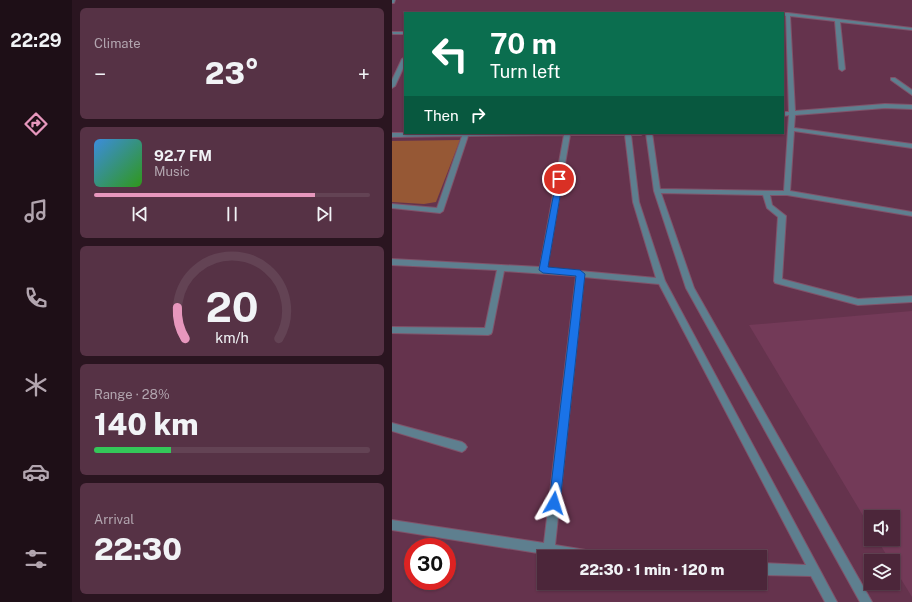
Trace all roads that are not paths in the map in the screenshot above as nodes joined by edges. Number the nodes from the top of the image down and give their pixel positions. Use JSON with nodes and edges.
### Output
{"nodes":[{"id":1,"x":785,"y":14,"type":"edge"},
{"id":2,"x":837,"y":20,"type":"junction"},
{"id":3,"x":912,"y":29,"type":"edge"},
{"id":4,"x":393,"y":33,"type":"dead end"},
{"id":5,"x":404,"y":33,"type":"edge"},
{"id":6,"x":404,"y":61,"type":"edge"},
{"id":7,"x":842,"y":69,"type":"dead end"},
{"id":8,"x":893,"y":79,"type":"dead end"},
{"id":9,"x":392,"y":86,"type":"edge"},
{"id":10,"x":912,"y":93,"type":"edge"},
{"id":11,"x":912,"y":107,"type":"edge"},
{"id":12,"x":792,"y":113,"type":"junction"},
{"id":13,"x":784,"y":114,"type":"edge"},
{"id":14,"x":791,"y":129,"type":"junction"},
{"id":15,"x":432,"y":134,"type":"edge"},
{"id":16,"x":568,"y":134,"type":"edge"},
{"id":17,"x":628,"y":134,"type":"edge"},
{"id":18,"x":649,"y":134,"type":"edge"},
{"id":19,"x":392,"y":135,"type":"edge"},
{"id":20,"x":465,"y":135,"type":"junction"},
{"id":21,"x":912,"y":146,"type":"edge"},
{"id":22,"x":658,"y":191,"type":"junction"},
{"id":23,"x":766,"y":193,"type":"junction"},
{"id":24,"x":787,"y":193,"type":"junction"},
{"id":25,"x":392,"y":206,"type":"edge"},
{"id":26,"x":912,"y":214,"type":"edge"},
{"id":27,"x":392,"y":262,"type":"edge"},
{"id":28,"x":501,"y":268,"type":"junction"},
{"id":29,"x":543,"y":270,"type":"junction"},
{"id":30,"x":580,"y":274,"type":"junction"},
{"id":31,"x":661,"y":282,"type":"junction"},
{"id":32,"x":912,"y":299,"type":"edge"},
{"id":33,"x":392,"y":330,"type":"edge"},
{"id":34,"x":392,"y":427,"type":"edge"},
{"id":35,"x":462,"y":447,"type":"dead end"},
{"id":36,"x":392,"y":525,"type":"edge"},
{"id":37,"x":549,"y":549,"type":"junction"},
{"id":38,"x":555,"y":550,"type":"edge"},
{"id":39,"x":767,"y":569,"type":"edge"},
{"id":40,"x":814,"y":571,"type":"junction"},
{"id":41,"x":831,"y":602,"type":"edge"},
{"id":42,"x":866,"y":602,"type":"edge"}],
"edges":[{"from":1,"to":2,"type":"street"},
{"from":1,"to":12,"type":"street"},
{"from":2,"to":3,"type":"street"},
{"from":2,"to":7,"type":"street"},
{"from":4,"to":5,"type":"street"},
{"from":6,"to":9,"type":"street"},
{"from":8,"to":10,"type":"street"},
{"from":11,"to":12,"type":"street"},
{"from":12,"to":13,"type":"street"},
{"from":12,"to":14,"type":"street"},
{"from":14,"to":21,"type":"street"},
{"from":14,"to":24,"type":"street"},
{"from":15,"to":19,"type":"street"},
{"from":15,"to":20,"type":"street"},
{"from":16,"to":20,"type":"street"},
{"from":16,"to":29,"type":"street"},
{"from":17,"to":31,"type":"street"},
{"from":18,"to":22,"type":"street"},
{"from":20,"to":25,"type":"street"},
{"from":22,"to":23,"type":"street"},
{"from":22,"to":42,"type":"street"},
{"from":23,"to":24,"type":"street"},
{"from":23,"to":32,"type":"street"},
{"from":24,"to":26,"type":"street"},
{"from":27,"to":28,"type":"street"},
{"from":28,"to":29,"type":"street"},
{"from":28,"to":33,"type":"street"},
{"from":29,"to":30,"type":"street"},
{"from":30,"to":31,"type":"street"},
{"from":30,"to":37,"type":"street"},
{"from":31,"to":40,"type":"street"},
{"from":34,"to":35,"type":"street"},
{"from":36,"to":37,"type":"street"},
{"from":37,"to":38,"type":"street"},
{"from":39,"to":40,"type":"street"},
{"from":40,"to":41,"type":"street"}]}
